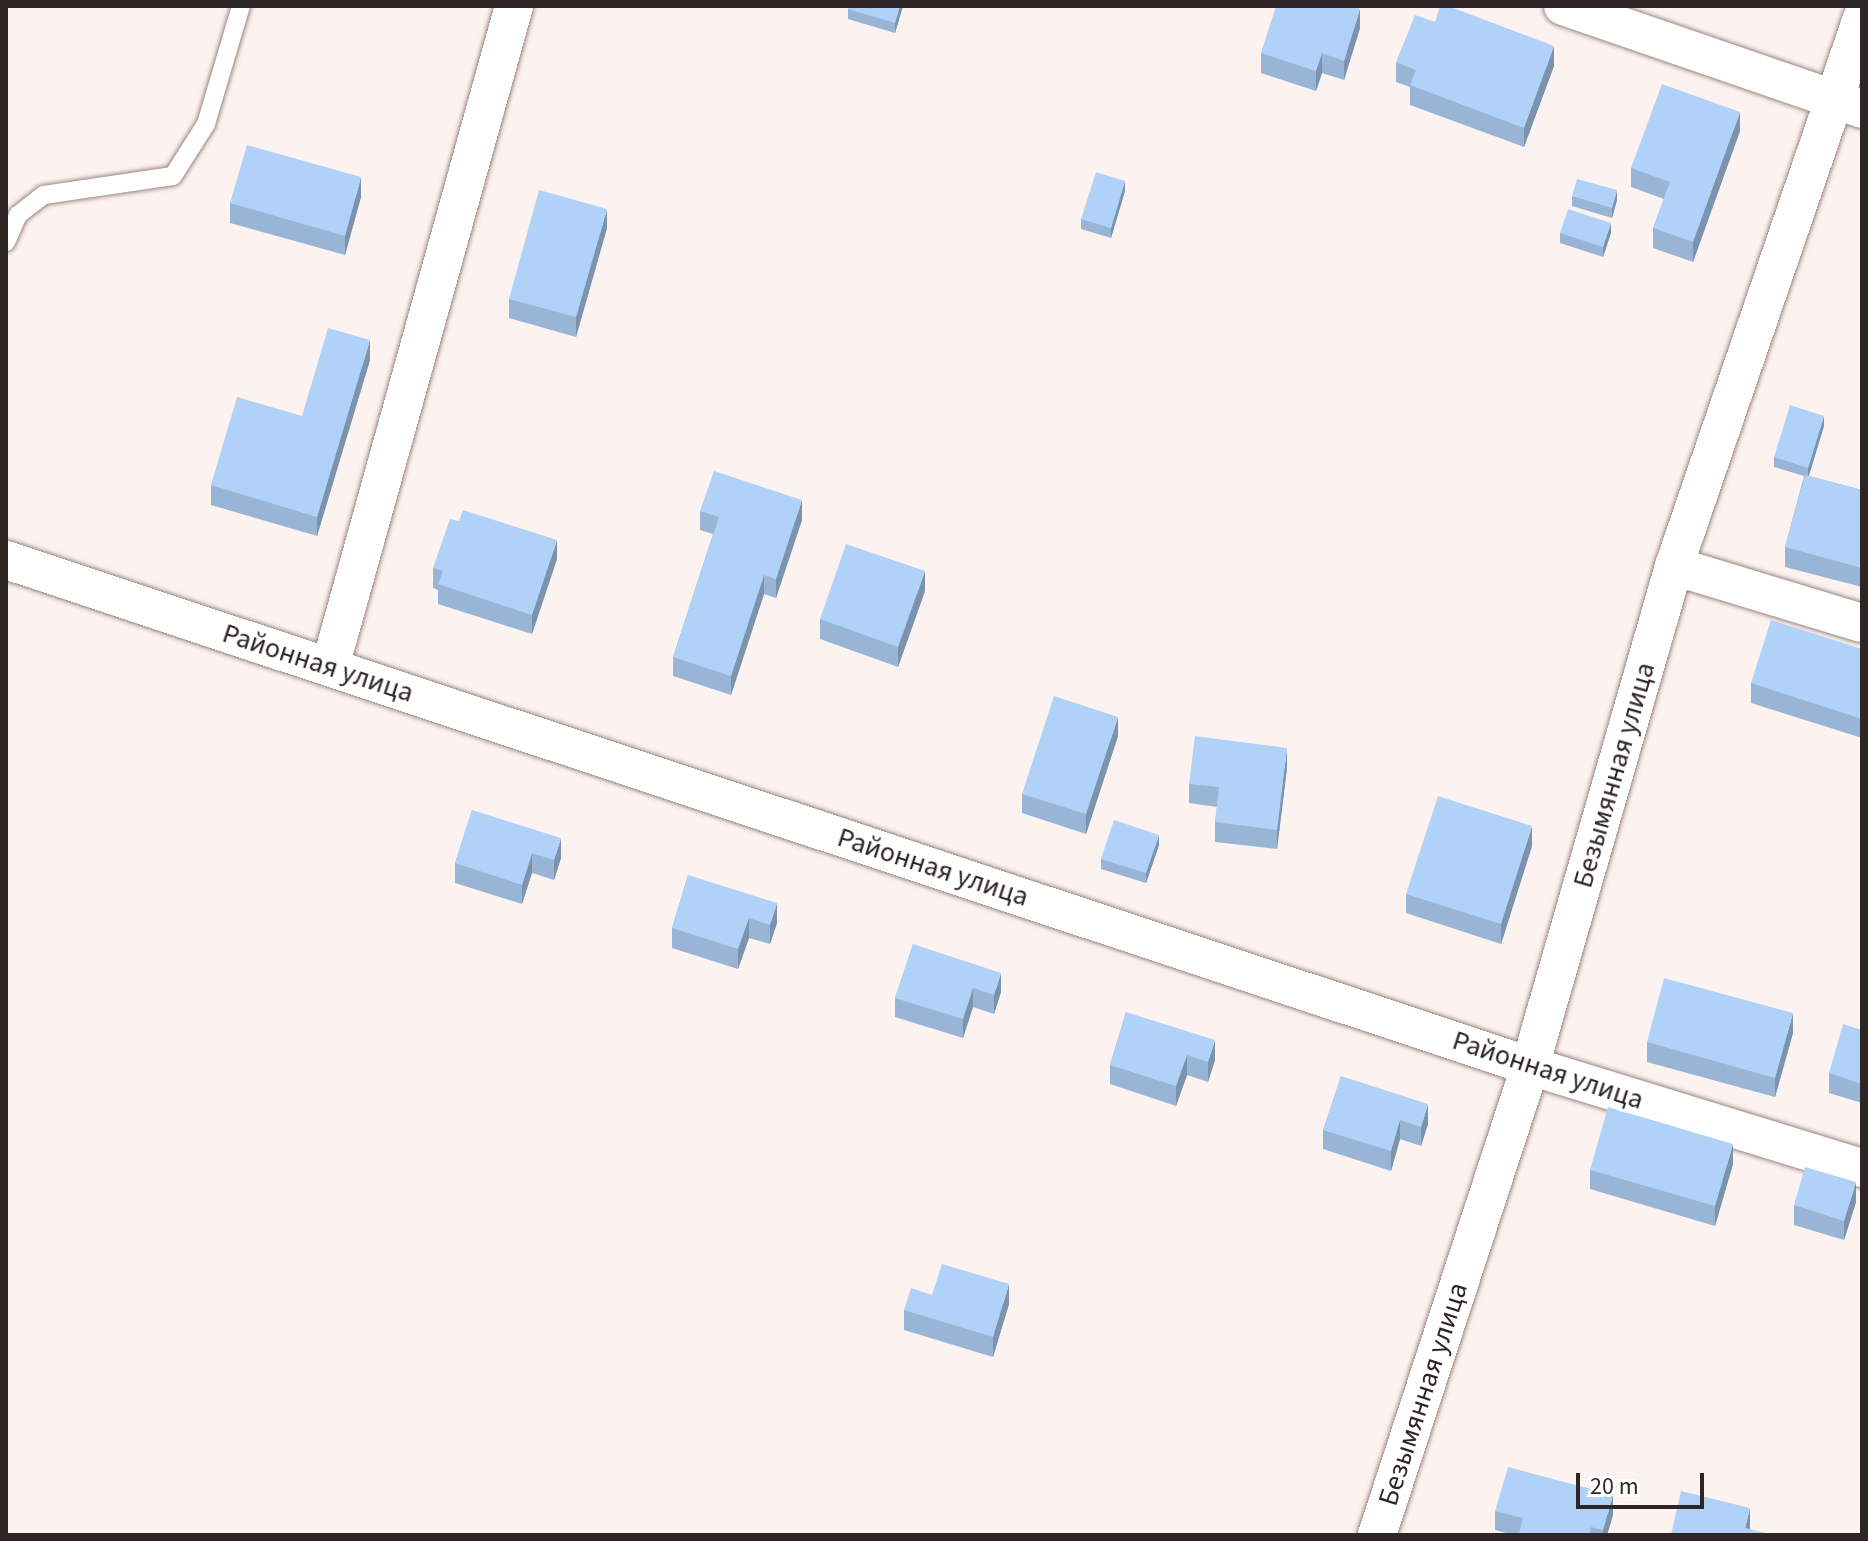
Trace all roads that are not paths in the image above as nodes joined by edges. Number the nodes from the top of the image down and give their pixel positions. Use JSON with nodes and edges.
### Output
{"nodes":[{"id":1,"x":241,"y":6,"type":"edge"},
{"id":2,"x":514,"y":6,"type":"edge"},
{"id":3,"x":1563,"y":6,"type":"edge"},
{"id":4,"x":1862,"y":18,"type":"edge"},
{"id":5,"x":1847,"y":105,"type":"edge"},
{"id":6,"x":6,"y":242,"type":"edge"},
{"id":7,"x":6,"y":560,"type":"edge"},
{"id":8,"x":1674,"y":566,"type":"junction"},
{"id":9,"x":1862,"y":623,"type":"edge"},
{"id":10,"x":330,"y":667,"type":"junction"},
{"id":11,"x":1530,"y":1066,"type":"junction"},
{"id":12,"x":1862,"y":1168,"type":"edge"},
{"id":13,"x":1377,"y":1535,"type":"edge"}],
"edges":[{"from":1,"to":6,"type":"lane"},
{"from":2,"to":10,"type":"street"},
{"from":3,"to":5,"type":"street"},
{"from":4,"to":5,"type":"street","name":"Безымянная улица"},
{"from":5,"to":8,"type":"street","name":"Безымянная улица"},
{"from":7,"to":10,"type":"street","name":"Районная улица"},
{"from":8,"to":9,"type":"street"},
{"from":8,"to":11,"type":"street","name":"Безымянная улица"},
{"from":10,"to":11,"type":"street","name":"Районная улица"},
{"from":11,"to":12,"type":"street","name":"Районная улица"},
{"from":11,"to":13,"type":"street","name":"Безымянная улица"}]}
